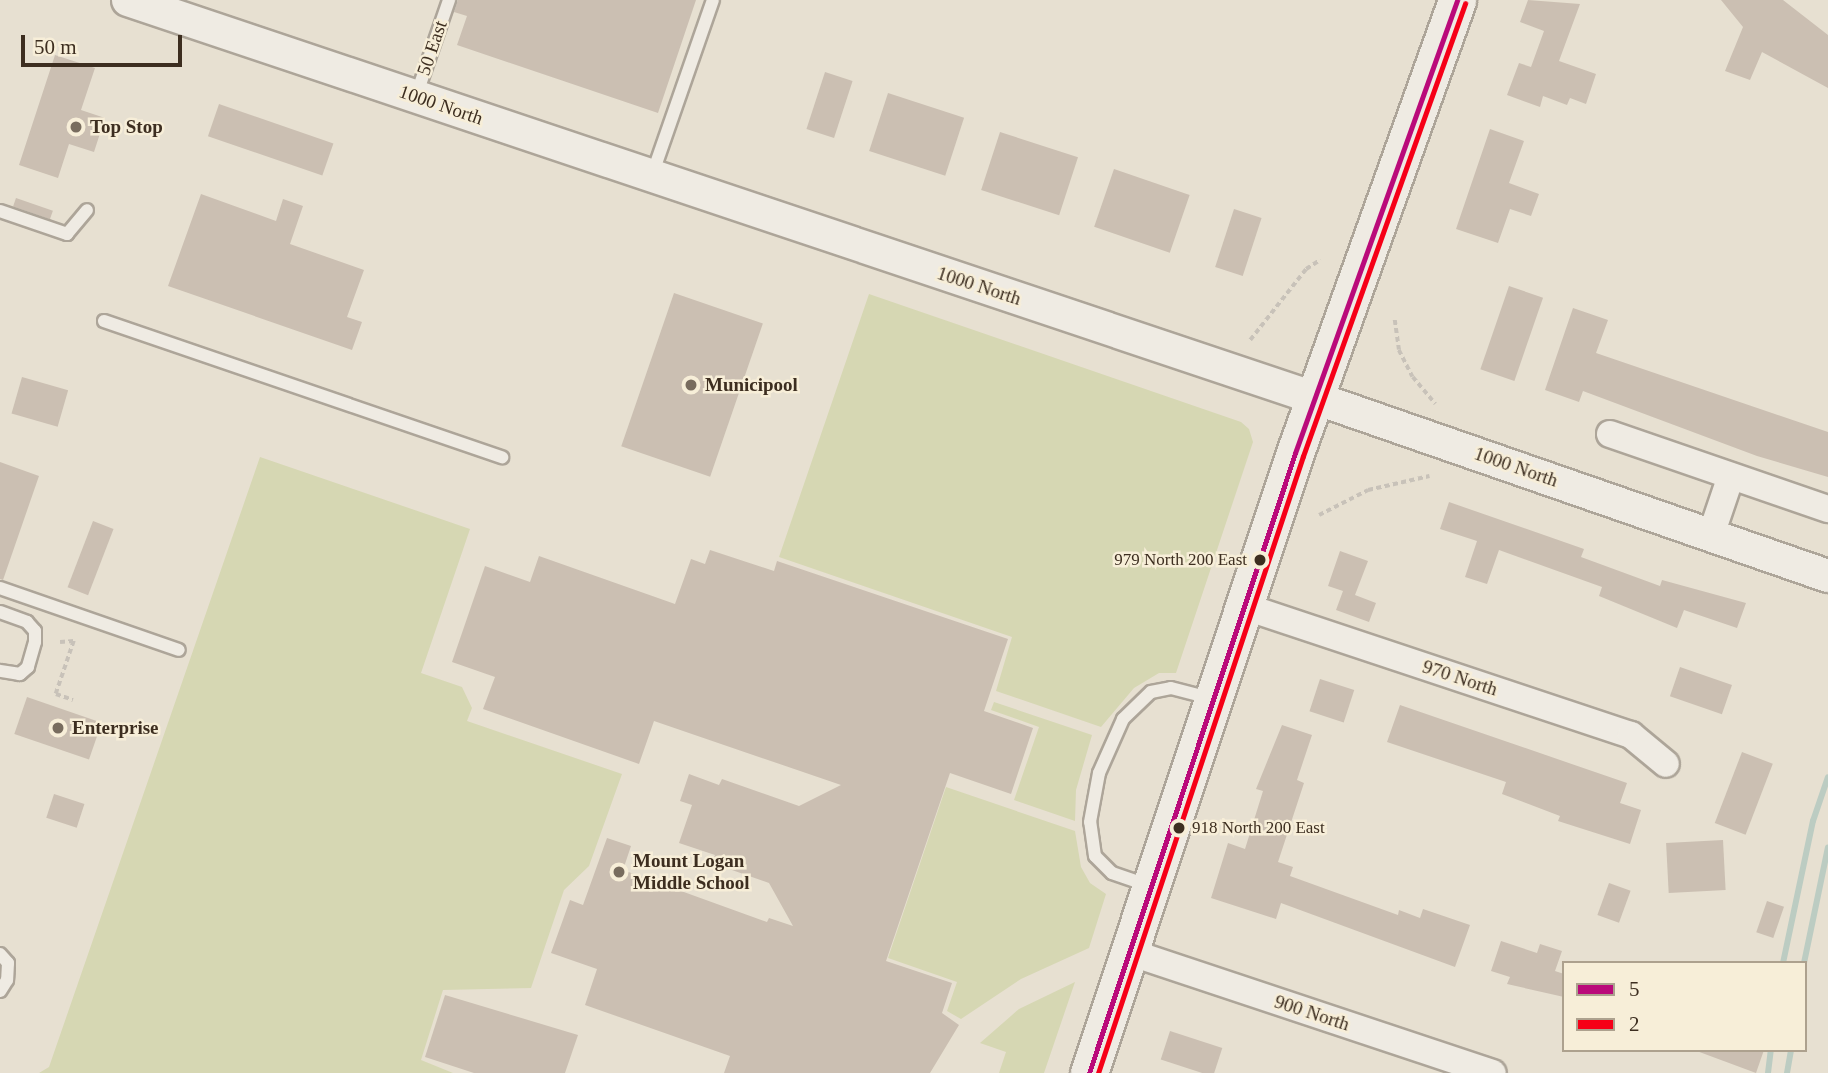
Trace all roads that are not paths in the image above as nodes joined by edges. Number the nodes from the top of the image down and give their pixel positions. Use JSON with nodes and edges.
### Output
{"nodes":[{"id":1,"x":128,"y":0,"type":"edge"},
{"id":2,"x":449,"y":0,"type":"edge"},
{"id":3,"x":713,"y":0,"type":"edge"},
{"id":4,"x":1457,"y":0,"type":"edge"},
{"id":5,"x":416,"y":97,"type":"junction"},
{"id":6,"x":652,"y":176,"type":"junction"},
{"id":7,"x":87,"y":210,"type":"dead end"},
{"id":8,"x":0,"y":211,"type":"edge"},
{"id":9,"x":104,"y":321,"type":"dead end"},
{"id":10,"x":1315,"y":398,"type":"junction"},
{"id":11,"x":1610,"y":434,"type":"dead end"},
{"id":12,"x":502,"y":457,"type":"dead end"},
{"id":13,"x":1731,"y":476,"type":"junction"},
{"id":14,"x":1828,"y":509,"type":"edge"},
{"id":15,"x":1711,"y":535,"type":"junction"},
{"id":16,"x":1828,"y":576,"type":"edge"},
{"id":17,"x":0,"y":588,"type":"edge"},
{"id":18,"x":1246,"y":607,"type":"junction"},
{"id":19,"x":0,"y":612,"type":"edge"},
{"id":20,"x":179,"y":650,"type":"dead end"},
{"id":21,"x":0,"y":671,"type":"edge"},
{"id":22,"x":1217,"y":700,"type":"junction"},
{"id":23,"x":1666,"y":764,"type":"dead end"},
{"id":24,"x":1153,"y":887,"type":"junction"},
{"id":25,"x":1132,"y":953,"type":"junction"},
{"id":26,"x":0,"y":954,"type":"edge"},
{"id":27,"x":0,"y":991,"type":"edge"},
{"id":28,"x":1090,"y":1073,"type":"edge"},
{"id":29,"x":1493,"y":1073,"type":"edge"}],
"edges":[{"from":1,"to":5,"type":"street","name":"1000 North"},
{"from":2,"to":5,"type":"lane","name":"50 East"},
{"from":3,"to":6,"type":"lane"},
{"from":4,"to":10,"type":"main road"},
{"from":5,"to":6,"type":"street","name":"1000 North"},
{"from":6,"to":10,"type":"street","name":"1000 North"},
{"from":7,"to":8,"type":"lane"},
{"from":9,"to":12,"type":"lane"},
{"from":10,"to":15,"type":"street","name":"1000 North"},
{"from":10,"to":18,"type":"main road"},
{"from":11,"to":13,"type":"street"},
{"from":13,"to":14,"type":"street"},
{"from":13,"to":15,"type":"street"},
{"from":15,"to":16,"type":"street","name":"1000 North"},
{"from":17,"to":20,"type":"lane"},
{"from":18,"to":22,"type":"main road"},
{"from":18,"to":23,"type":"street","name":"970 North"},
{"from":19,"to":21,"type":"lane"},
{"from":22,"to":24,"type":"main road"},
{"from":22,"to":24,"type":"lane"},
{"from":24,"to":25,"type":"main road"},
{"from":25,"to":28,"type":"main road"},
{"from":25,"to":29,"type":"street","name":"900 North"},
{"from":26,"to":27,"type":"lane"}]}
